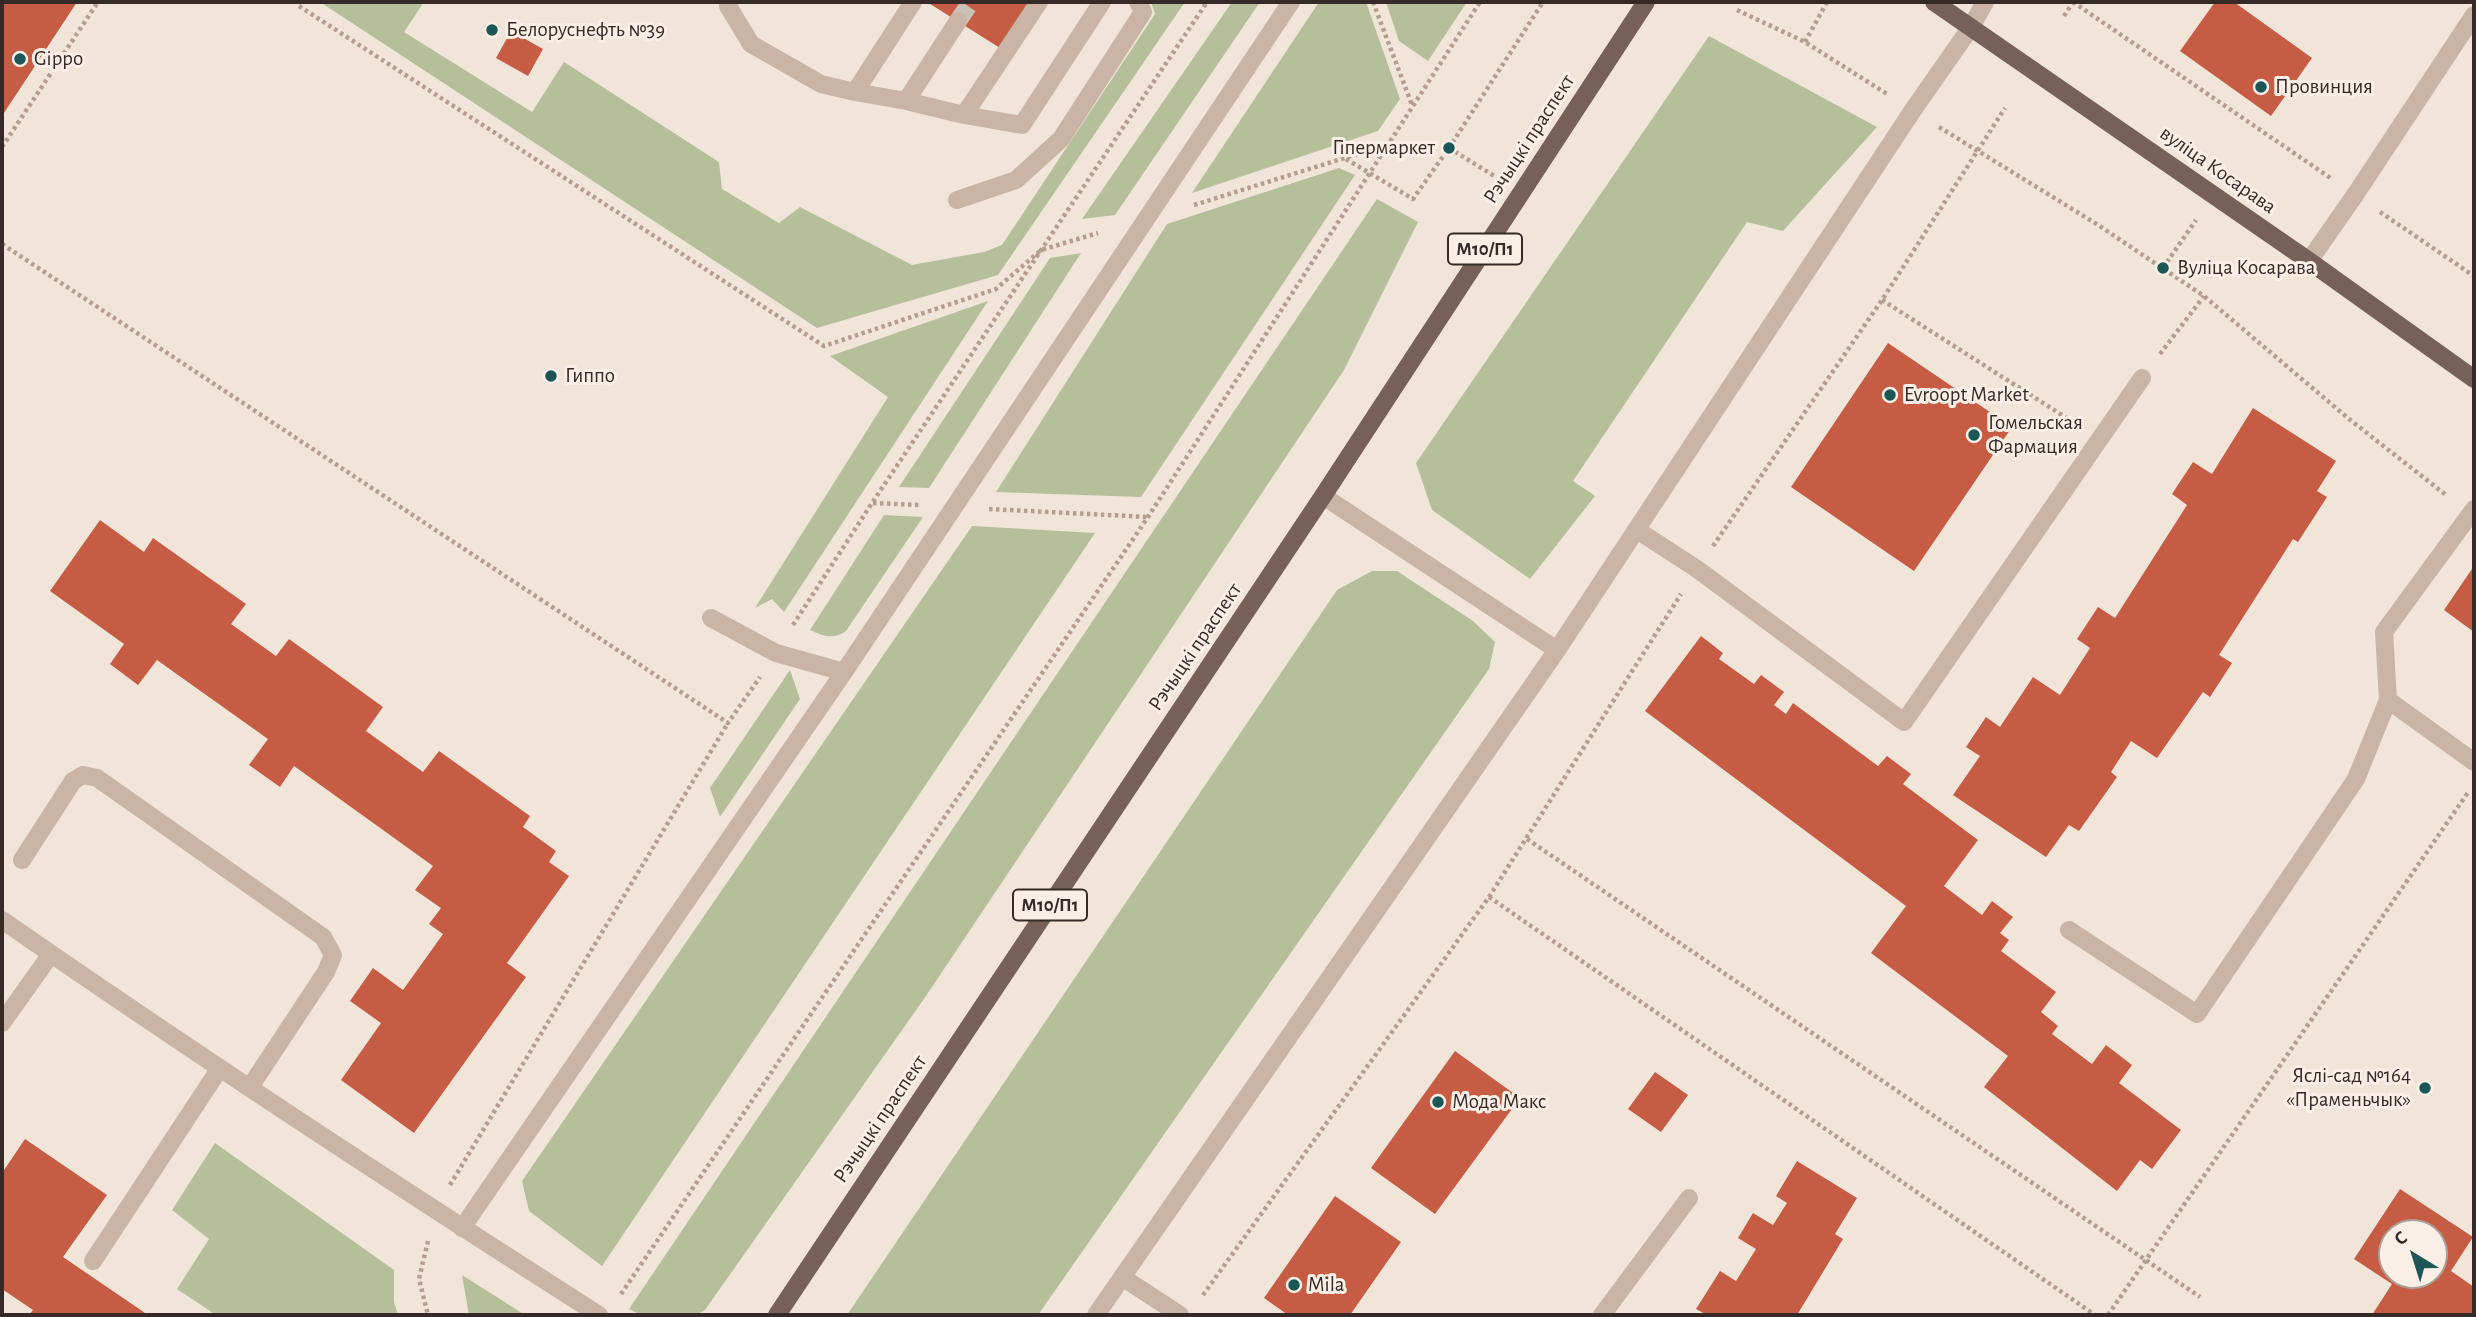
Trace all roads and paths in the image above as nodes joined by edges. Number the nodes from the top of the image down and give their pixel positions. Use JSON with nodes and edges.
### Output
{"nodes":[{"id":1,"x":98,"y":2,"type":"edge"},
{"id":2,"x":728,"y":2,"type":"edge"},
{"id":3,"x":913,"y":2,"type":"edge"},
{"id":4,"x":1039,"y":2,"type":"edge"},
{"id":5,"x":1101,"y":2,"type":"edge"},
{"id":6,"x":1138,"y":2,"type":"edge"},
{"id":7,"x":1207,"y":2,"type":"edge"},
{"id":8,"x":1291,"y":2,"type":"edge"},
{"id":9,"x":1373,"y":2,"type":"edge"},
{"id":10,"x":1480,"y":2,"type":"edge"},
{"id":11,"x":1543,"y":2,"type":"edge"},
{"id":12,"x":1646,"y":2,"type":"edge"},
{"id":13,"x":1827,"y":2,"type":"edge"},
{"id":14,"x":1934,"y":2,"type":"edge"},
{"id":15,"x":1984,"y":2,"type":"edge"},
{"id":16,"x":2073,"y":2,"type":"edge"},
{"id":17,"x":298,"y":3,"type":"edge"},
{"id":18,"x":2474,"y":15,"type":"edge"},
{"id":19,"x":2064,"y":16,"type":"dead end"},
{"id":20,"x":958,"y":21,"type":"tunnel mouth"},
{"id":21,"x":1971,"y":27,"type":"junction"},
{"id":22,"x":1804,"y":42,"type":"dead end"},
{"id":23,"x":855,"y":92,"type":"junction"},
{"id":24,"x":906,"y":101,"type":"junction"},
{"id":25,"x":1413,"y":105,"type":"junction"},
{"id":26,"x":2005,"y":108,"type":"dead end"},
{"id":27,"x":964,"y":115,"type":"junction"},
{"id":28,"x":1387,"y":145,"type":"junction"},
{"id":29,"x":2,"y":147,"type":"edge"},
{"id":30,"x":1449,"y":148,"type":"junction"},
{"id":31,"x":1345,"y":158,"type":"junction"},
{"id":32,"x":1369,"y":173,"type":"junction"},
{"id":33,"x":1521,"y":193,"type":"junction"},
{"id":34,"x":2213,"y":194,"type":"junction"},
{"id":35,"x":2355,"y":195,"type":"junction"},
{"id":36,"x":957,"y":200,"type":"dead end"},
{"id":37,"x":1145,"y":220,"type":"junction"},
{"id":38,"x":2095,"y":223,"type":"dead end"},
{"id":39,"x":2,"y":244,"type":"edge"},
{"id":40,"x":1041,"y":250,"type":"junction"},
{"id":41,"x":2309,"y":261,"type":"junction"},
{"id":42,"x":2163,"y":268,"type":"junction"},
{"id":43,"x":2474,"y":276,"type":"edge"},
{"id":44,"x":2204,"y":296,"type":"junction"},
{"id":45,"x":1882,"y":300,"type":"junction"},
{"id":46,"x":2142,"y":378,"type":"joint"},
{"id":47,"x":2474,"y":379,"type":"edge"},
{"id":48,"x":2099,"y":438,"type":"junction"},
{"id":49,"x":1323,"y":496,"type":"junction"},
{"id":50,"x":872,"y":503,"type":"junction"},
{"id":51,"x":954,"y":507,"type":"junction"},
{"id":52,"x":2472,"y":511,"type":"edge"},
{"id":53,"x":1148,"y":517,"type":"junction"},
{"id":54,"x":1637,"y":530,"type":"junction"},
{"id":55,"x":1697,"y":569,"type":"junction"},
{"id":56,"x":711,"y":618,"type":"dead end"},
{"id":57,"x":1557,"y":650,"type":"junction"},
{"id":58,"x":776,"y":653,"type":"junction"},
{"id":59,"x":844,"y":672,"type":"junction"},
{"id":60,"x":2388,"y":700,"type":"junction"},
{"id":61,"x":728,"y":723,"type":"junction"},
{"id":62,"x":2474,"y":762,"type":"edge"},
{"id":63,"x":2474,"y":784,"type":"edge"},
{"id":64,"x":1527,"y":839,"type":"junction"},
{"id":65,"x":22,"y":860,"type":"dead end"},
{"id":66,"x":1489,"y":897,"type":"junction"},
{"id":67,"x":2,"y":920,"type":"edge"},
{"id":68,"x":2069,"y":930,"type":"dead end"},
{"id":69,"x":51,"y":954,"type":"junction"},
{"id":70,"x":2,"y":1023,"type":"edge"},
{"id":71,"x":220,"y":1068,"type":"junction"},
{"id":72,"x":250,"y":1087,"type":"junction"},
{"id":73,"x":1689,"y":1198,"type":"dead end"},
{"id":74,"x":435,"y":1210,"type":"junction"},
{"id":75,"x":462,"y":1228,"type":"junction"},
{"id":76,"x":2144,"y":1260,"type":"junction"},
{"id":77,"x":93,"y":1261,"type":"dead end"},
{"id":78,"x":1122,"y":1277,"type":"junction"},
{"id":79,"x":2200,"y":1297,"type":"dead end"},
{"id":80,"x":614,"y":1304,"type":"dead end"},
{"id":81,"x":1196,"y":1304,"type":"dead end"},
{"id":82,"x":428,"y":1315,"type":"edge"},
{"id":83,"x":599,"y":1315,"type":"edge"},
{"id":84,"x":777,"y":1315,"type":"edge"},
{"id":85,"x":1096,"y":1315,"type":"edge"},
{"id":86,"x":1180,"y":1315,"type":"edge"},
{"id":87,"x":1602,"y":1315,"type":"edge"},
{"id":88,"x":2095,"y":1315,"type":"edge"},
{"id":89,"x":2108,"y":1315,"type":"edge"}],
"edges":[{"from":1,"to":29,"type":"path"},
{"from":2,"to":23,"type":"lane"},
{"from":3,"to":23,"type":"lane"},
{"from":4,"to":27,"type":"lane"},
{"from":5,"to":27,"type":"lane"},
{"from":6,"to":36,"type":"lane"},
{"from":7,"to":40,"type":"path"},
{"from":8,"to":37,"type":"lane"},
{"from":9,"to":25,"type":"path"},
{"from":10,"to":25,"type":"path"},
{"from":11,"to":30,"type":"path"},
{"from":12,"to":33,"type":"main road","name":"Рэчыцкі праспект","number":"М10/П1"},
{"from":13,"to":22,"type":"path"},
{"from":14,"to":21,"type":"main road","name":"вуліца Косарава"},
{"from":15,"to":21,"type":"lane"},
{"from":16,"to":19,"type":"path"},
{"from":16,"to":35,"type":"path"},
{"from":17,"to":40,"type":"path"},
{"from":18,"to":35,"type":"lane"},
{"from":20,"to":24,"type":"lane"},
{"from":21,"to":34,"type":"main road","name":"вуліца Косарава"},
{"from":21,"to":54,"type":"lane"},
{"from":23,"to":24,"type":"lane"},
{"from":24,"to":27,"type":"lane"},
{"from":25,"to":28,"type":"path"},
{"from":26,"to":45,"type":"path"},
{"from":28,"to":31,"type":"path"},
{"from":28,"to":32,"type":"path"},
{"from":30,"to":32,"type":"path"},
{"from":30,"to":33,"type":"path"},
{"from":31,"to":32,"type":"path"},
{"from":31,"to":37,"type":"path"},
{"from":32,"to":53,"type":"path"},
{"from":33,"to":49,"type":"main road","name":"Рэчыцкі праспект","number":"М10/П1"},
{"from":34,"to":41,"type":"main road","name":"вуліца Косарава"},
{"from":34,"to":42,"type":"path"},
{"from":35,"to":41,"type":"lane"},
{"from":35,"to":43,"type":"path"},
{"from":37,"to":40,"type":"path"},
{"from":37,"to":51,"type":"lane"},
{"from":38,"to":42,"type":"path"},
{"from":39,"to":61,"type":"path"},
{"from":40,"to":50,"type":"path"},
{"from":41,"to":47,"type":"main road","name":"вуліца Косарава"},
{"from":42,"to":44,"type":"path"},
{"from":44,"to":46,"type":"path"},
{"from":44,"to":52,"type":"path"},
{"from":45,"to":48,"type":"path"},
{"from":45,"to":55,"type":"path"},
{"from":46,"to":48,"type":"lane"},
{"from":48,"to":55,"type":"lane"},
{"from":49,"to":57,"type":"lane"},
{"from":49,"to":84,"type":"main road","name":"Рэчыцкі праспект","number":"М10/П1"},
{"from":50,"to":51,"type":"path"},
{"from":50,"to":58,"type":"path"},
{"from":51,"to":53,"type":"path"},
{"from":51,"to":59,"type":"lane"},
{"from":52,"to":60,"type":"lane"},
{"from":53,"to":80,"type":"path"},
{"from":54,"to":55,"type":"lane"},
{"from":54,"to":57,"type":"lane"},
{"from":55,"to":64,"type":"path"},
{"from":56,"to":58,"type":"lane"},
{"from":57,"to":78,"type":"lane"},
{"from":58,"to":59,"type":"lane"},
{"from":58,"to":61,"type":"path"},
{"from":59,"to":75,"type":"lane"},
{"from":60,"to":62,"type":"lane"},
{"from":60,"to":68,"type":"lane"},
{"from":61,"to":74,"type":"path"},
{"from":63,"to":76,"type":"path"},
{"from":64,"to":66,"type":"path"},
{"from":64,"to":76,"type":"path"},
{"from":65,"to":72,"type":"lane"},
{"from":66,"to":81,"type":"path"},
{"from":66,"to":88,"type":"path"},
{"from":67,"to":69,"type":"lane"},
{"from":69,"to":70,"type":"lane"},
{"from":69,"to":71,"type":"lane"},
{"from":71,"to":72,"type":"lane"},
{"from":71,"to":77,"type":"lane"},
{"from":72,"to":74,"type":"lane"},
{"from":73,"to":87,"type":"lane"},
{"from":74,"to":75,"type":"lane"},
{"from":74,"to":82,"type":"path"},
{"from":75,"to":83,"type":"lane"},
{"from":76,"to":79,"type":"path"},
{"from":76,"to":89,"type":"path"},
{"from":78,"to":85,"type":"lane"},
{"from":78,"to":86,"type":"lane"}]}
